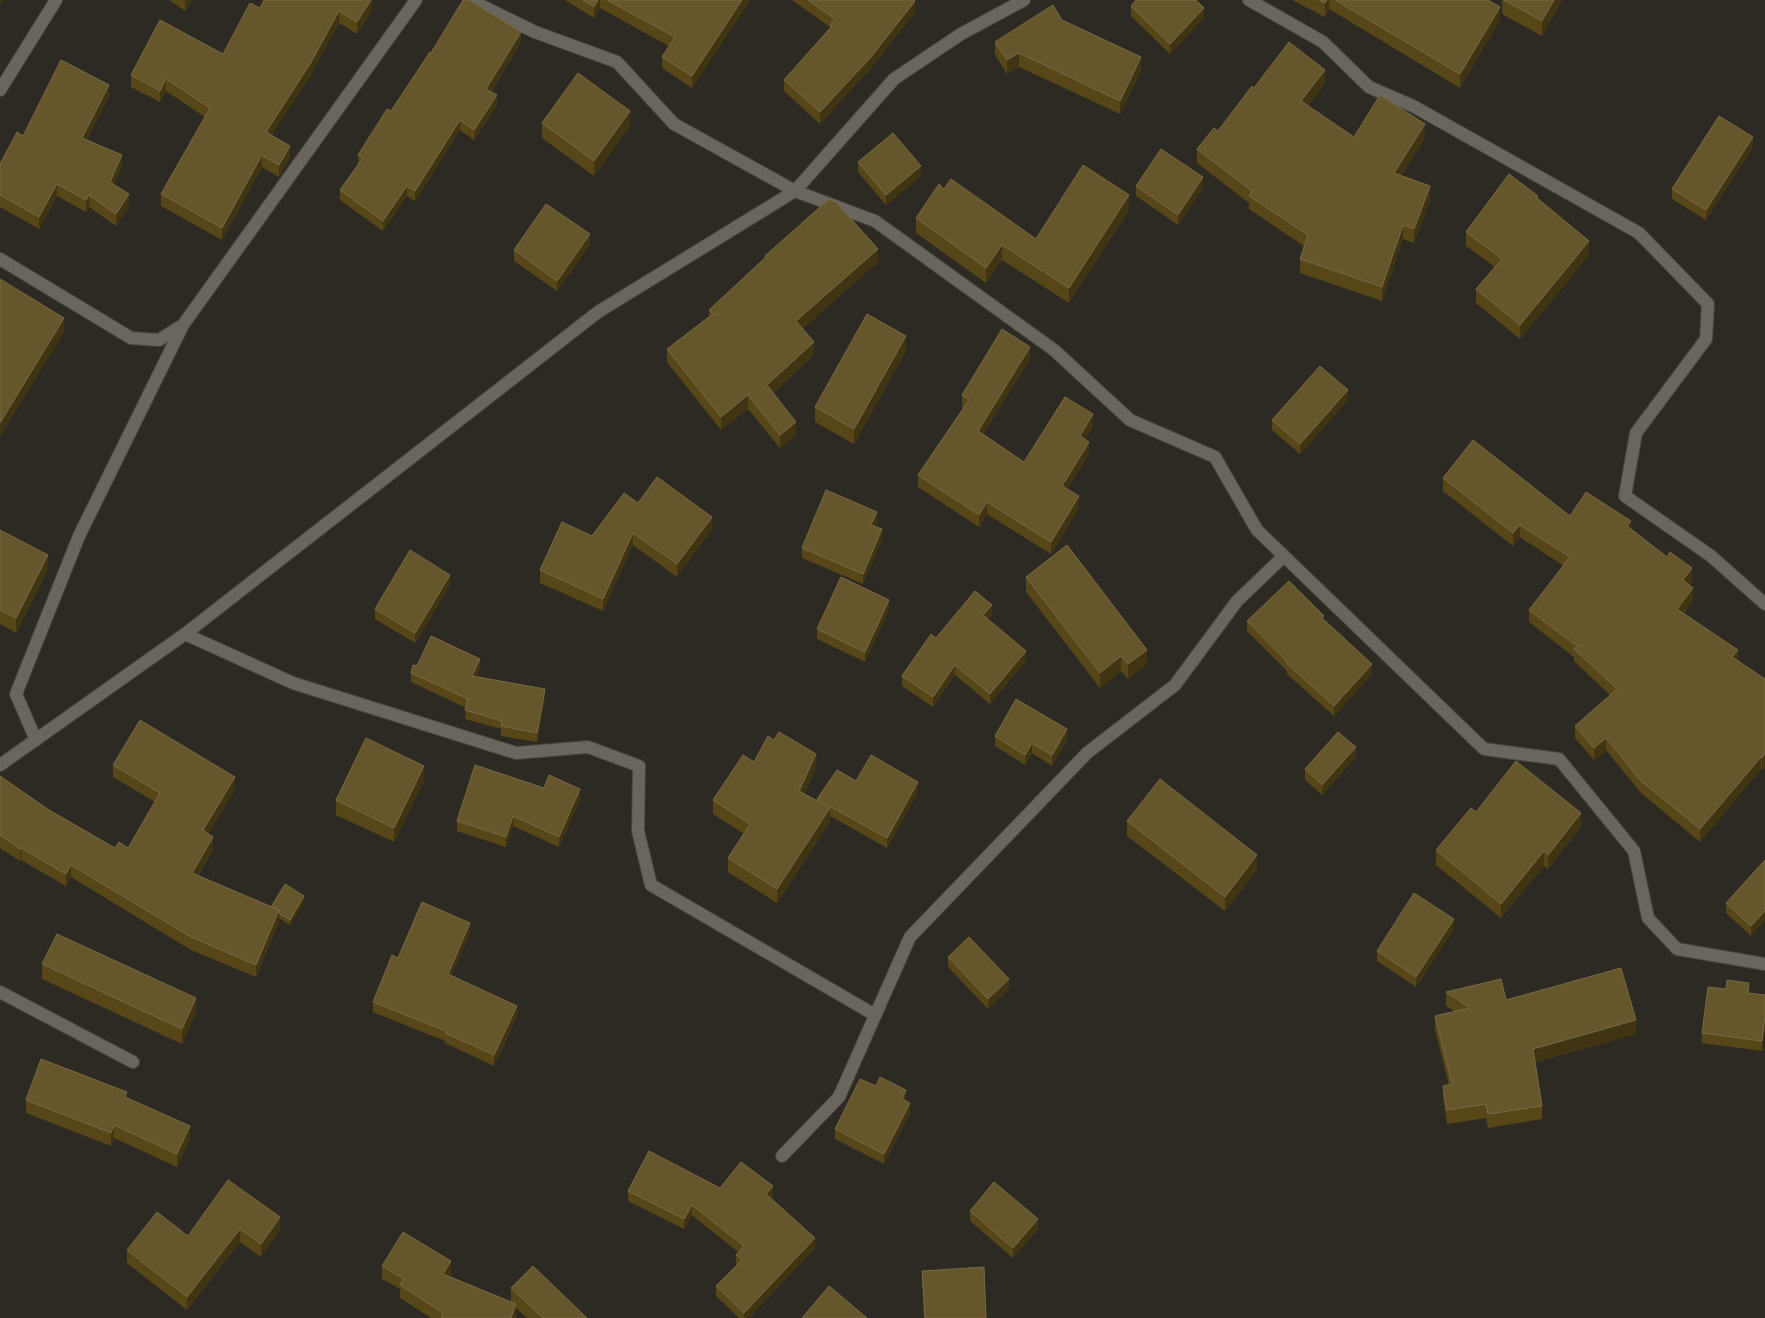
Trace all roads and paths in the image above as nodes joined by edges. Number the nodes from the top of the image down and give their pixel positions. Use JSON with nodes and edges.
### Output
{"nodes":[{"id":1,"x":56,"y":0,"type":"edge"},
{"id":2,"x":416,"y":0,"type":"edge"},
{"id":3,"x":470,"y":0,"type":"edge"},
{"id":4,"x":1024,"y":0,"type":"edge"},
{"id":5,"x":1249,"y":0,"type":"edge"},
{"id":6,"x":0,"y":90,"type":"edge"},
{"id":7,"x":795,"y":191,"type":"junction"},
{"id":8,"x":0,"y":259,"type":"edge"},
{"id":9,"x":182,"y":325,"type":"junction"},
{"id":10,"x":1284,"y":556,"type":"junction"},
{"id":11,"x":1765,"y":604,"type":"edge"},
{"id":12,"x":185,"y":634,"type":"junction"},
{"id":13,"x":36,"y":740,"type":"junction"},
{"id":14,"x":0,"y":765,"type":"edge"},
{"id":15,"x":1765,"y":964,"type":"edge"},
{"id":16,"x":0,"y":992,"type":"edge"},
{"id":17,"x":875,"y":1015,"type":"junction"},
{"id":18,"x":133,"y":1062,"type":"dead end"},
{"id":19,"x":782,"y":1156,"type":"dead end"}],
"edges":[{"from":1,"to":6,"type":"street"},
{"from":2,"to":9,"type":"street"},
{"from":3,"to":7,"type":"street"},
{"from":4,"to":7,"type":"street"},
{"from":5,"to":11,"type":"street"},
{"from":7,"to":10,"type":"street"},
{"from":7,"to":12,"type":"street"},
{"from":8,"to":9,"type":"street"},
{"from":9,"to":13,"type":"street"},
{"from":10,"to":15,"type":"street"},
{"from":10,"to":17,"type":"street"},
{"from":12,"to":13,"type":"street"},
{"from":12,"to":17,"type":"street"},
{"from":13,"to":14,"type":"street"},
{"from":16,"to":18,"type":"street"},
{"from":17,"to":19,"type":"street"}]}
